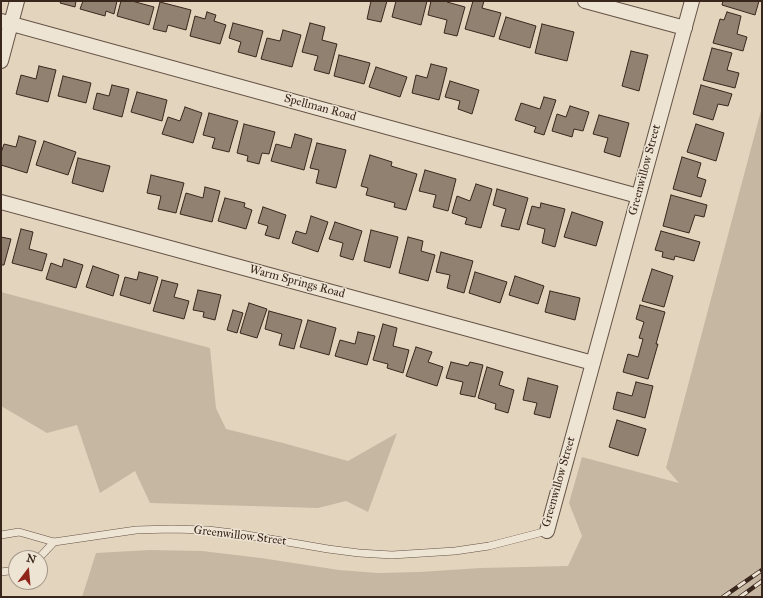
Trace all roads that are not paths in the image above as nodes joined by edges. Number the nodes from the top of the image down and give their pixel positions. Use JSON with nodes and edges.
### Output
{"nodes":[{"id":1,"x":17,"y":1,"type":"edge"},
{"id":2,"x":585,"y":1,"type":"edge"},
{"id":3,"x":692,"y":1,"type":"edge"},
{"id":4,"x":6,"y":22,"type":"edge"},
{"id":5,"x":685,"y":28,"type":"junction"},
{"id":6,"x":1,"y":62,"type":"edge"},
{"id":7,"x":638,"y":196,"type":"junction"},
{"id":8,"x":1,"y":202,"type":"edge"},
{"id":9,"x":592,"y":363,"type":"junction"},
{"id":10,"x":547,"y":531,"type":"joint"},
{"id":11,"x":1,"y":535,"type":"edge"},
{"id":12,"x":54,"y":542,"type":"junction"},
{"id":13,"x":46,"y":550,"type":"edge"}],
"edges":[{"from":1,"to":4,"type":"street"},
{"from":2,"to":5,"type":"street"},
{"from":3,"to":5,"type":"street","name":"Greenwillow Street"},
{"from":4,"to":6,"type":"street"},
{"from":4,"to":7,"type":"street","name":"Spellman Road"},
{"from":5,"to":7,"type":"street","name":"Greenwillow Street"},
{"from":7,"to":9,"type":"street","name":"Greenwillow Street"},
{"from":8,"to":9,"type":"street","name":"Warm Springs Road"},
{"from":9,"to":10,"type":"street","name":"Greenwillow Street"},
{"from":10,"to":12,"type":"lane","name":"Greenwillow Street"},
{"from":11,"to":12,"type":"lane"},
{"from":12,"to":13,"type":"lane"}]}
